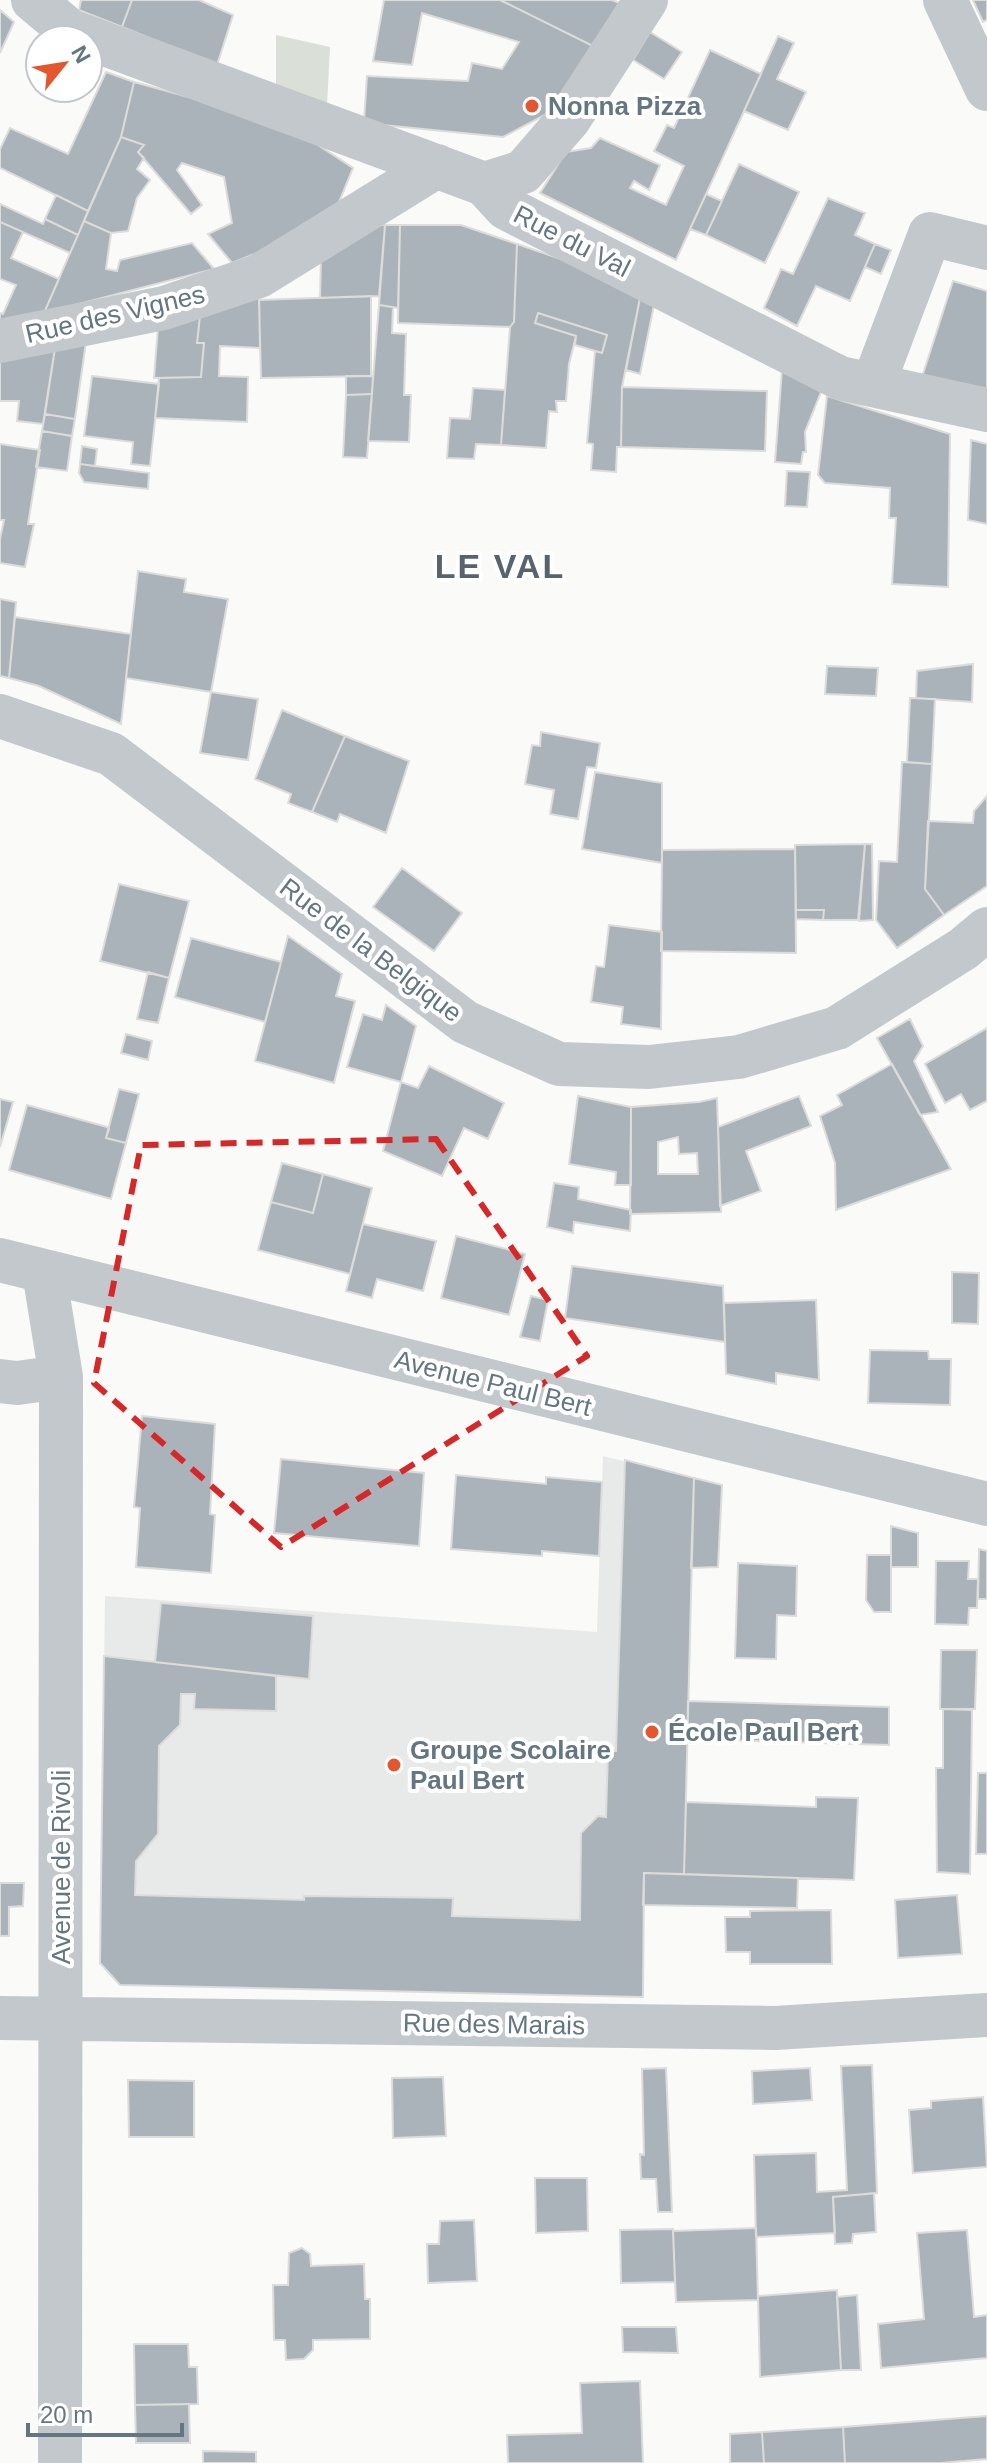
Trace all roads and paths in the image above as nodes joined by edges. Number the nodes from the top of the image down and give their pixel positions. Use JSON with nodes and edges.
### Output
{"nodes":[{"id":1,"x":33,"y":0,"type":"edge"},
{"id":2,"x":646,"y":0,"type":"edge"},
{"id":3,"x":945,"y":0,"type":"edge"},
{"id":4,"x":987,"y":89,"type":"edge"},
{"id":5,"x":437,"y":166,"type":"junction"},
{"id":6,"x":484,"y":184,"type":"junction"},
{"id":7,"x":987,"y":248,"type":"edge"},
{"id":8,"x":0,"y":341,"type":"edge"},
{"id":9,"x":873,"y":385,"type":"junction"},
{"id":10,"x":987,"y":410,"type":"edge"},
{"id":11,"x":0,"y":716,"type":"edge"},
{"id":12,"x":987,"y":929,"type":"edge"},
{"id":13,"x":0,"y":1260,"type":"edge"},
{"id":14,"x":44,"y":1272,"type":"junction"},
{"id":15,"x":61,"y":1377,"type":"junction"},
{"id":16,"x":0,"y":1381,"type":"edge"},
{"id":17,"x":987,"y":1504,"type":"edge"},
{"id":18,"x":987,"y":2015,"type":"edge"},
{"id":19,"x":0,"y":2018,"type":"edge"},
{"id":20,"x":62,"y":2018,"type":"junction"},
{"id":21,"x":60,"y":2463,"type":"edge"}],
"edges":[{"from":1,"to":5,"type":"street","name":"Rue du Val"},
{"from":2,"to":6,"type":"street"},
{"from":3,"to":4,"type":"street"},
{"from":5,"to":6,"type":"street","name":"Rue du Val"},
{"from":5,"to":8,"type":"street","name":"Rue des Vignes"},
{"from":6,"to":9,"type":"street","name":"Rue du Val"},
{"from":7,"to":9,"type":"street"},
{"from":9,"to":10,"type":"street","name":"Rue du Val"},
{"from":11,"to":12,"type":"street","name":"Rue de la Belgique"},
{"from":13,"to":14,"type":"street","name":"Avenue Paul Bert"},
{"from":14,"to":15,"type":"street","name":"Avenue de Rivoli"},
{"from":14,"to":17,"type":"street","name":"Avenue Paul Bert"},
{"from":15,"to":16,"type":"street"},
{"from":15,"to":20,"type":"street","name":"Avenue de Rivoli"},
{"from":18,"to":20,"type":"street","name":"Rue des Marais"},
{"from":19,"to":20,"type":"street","name":"Rue des Marais"},
{"from":20,"to":21,"type":"street","name":"Avenue de Rivoli"}]}
